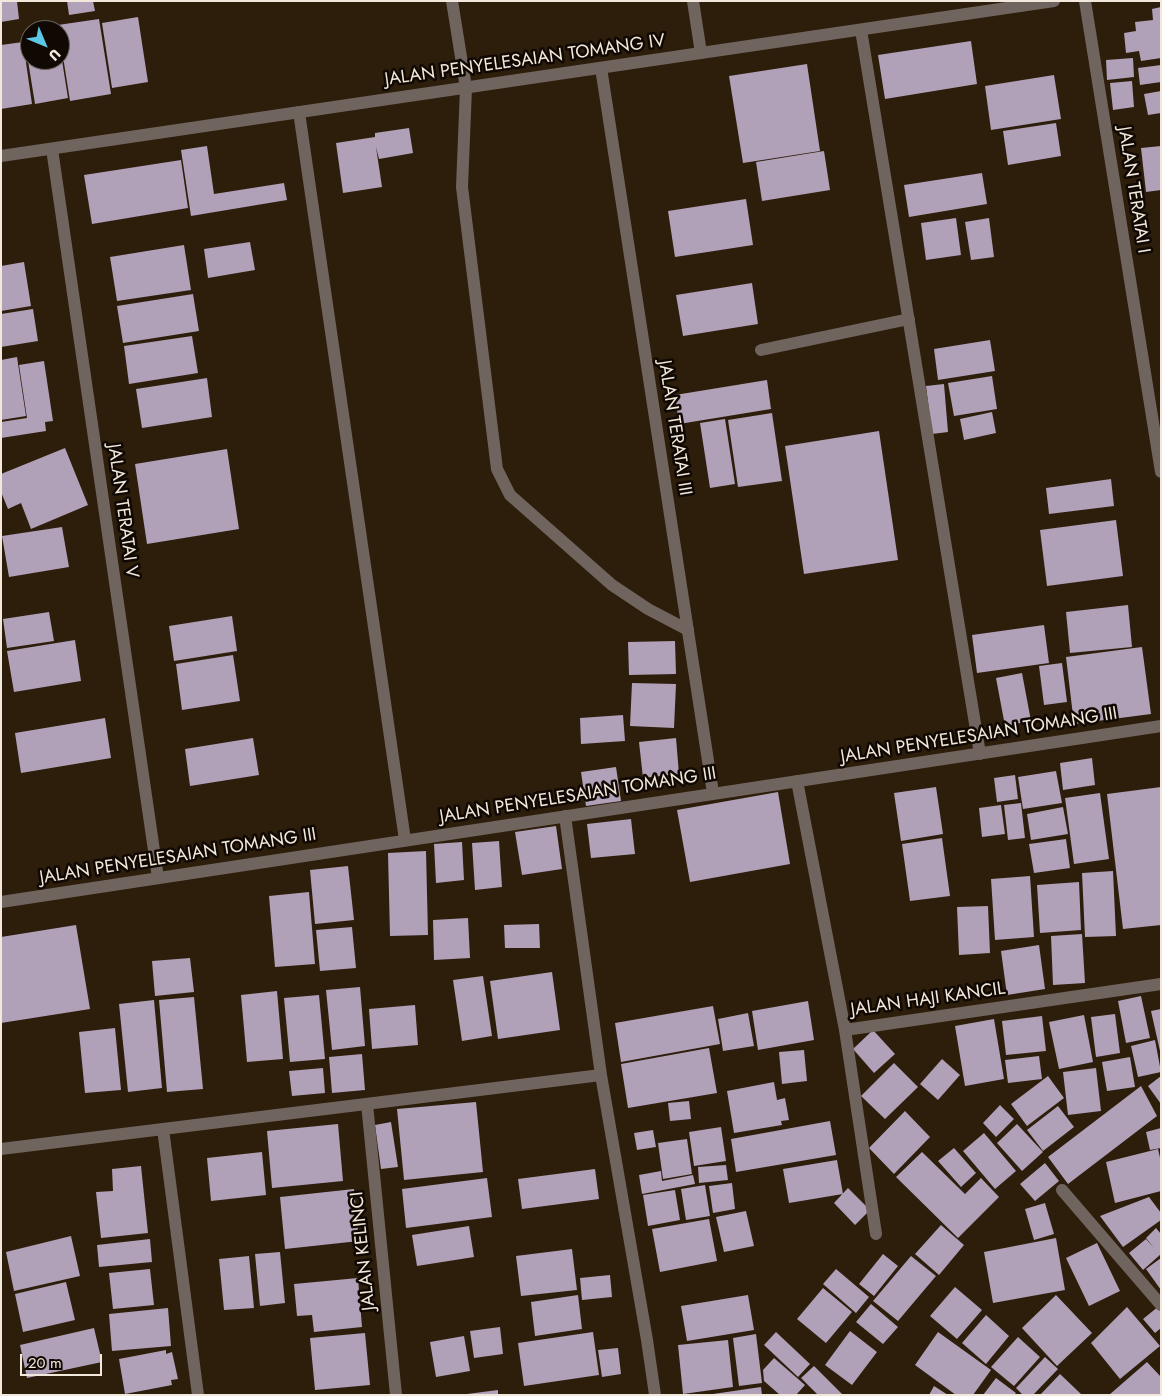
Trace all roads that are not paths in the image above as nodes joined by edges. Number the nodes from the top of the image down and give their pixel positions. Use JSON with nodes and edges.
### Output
{"nodes":[{"id":1,"x":452,"y":1,"type":"edge"},
{"id":2,"x":693,"y":1,"type":"edge"},
{"id":3,"x":1054,"y":1,"type":"edge"},
{"id":4,"x":1085,"y":1,"type":"edge"},
{"id":5,"x":861,"y":30,"type":"junction"},
{"id":6,"x":701,"y":53,"type":"junction"},
{"id":7,"x":601,"y":68,"type":"junction"},
{"id":8,"x":466,"y":88,"type":"junction"},
{"id":9,"x":299,"y":112,"type":"junction"},
{"id":10,"x":52,"y":149,"type":"junction"},
{"id":11,"x":1,"y":156,"type":"edge"},
{"id":12,"x":909,"y":319,"type":"junction"},
{"id":13,"x":761,"y":350,"type":"dead end"},
{"id":14,"x":1161,"y":472,"type":"edge"},
{"id":15,"x":688,"y":630,"type":"junction"},
{"id":16,"x":1161,"y":726,"type":"edge"},
{"id":17,"x":980,"y":754,"type":"junction"},
{"id":18,"x":797,"y":781,"type":"junction"},
{"id":19,"x":714,"y":793,"type":"junction"},
{"id":20,"x":566,"y":816,"type":"junction"},
{"id":21,"x":405,"y":840,"type":"junction"},
{"id":22,"x":158,"y":878,"type":"junction"},
{"id":23,"x":1,"y":902,"type":"edge"},
{"id":24,"x":1161,"y":984,"type":"edge"},
{"id":25,"x":845,"y":1030,"type":"junction"},
{"id":26,"x":601,"y":1075,"type":"junction"},
{"id":27,"x":366,"y":1104,"type":"junction"},
{"id":28,"x":163,"y":1129,"type":"junction"},
{"id":29,"x":1,"y":1149,"type":"edge"},
{"id":30,"x":1062,"y":1190,"type":"dead end"},
{"id":31,"x":876,"y":1234,"type":"dead end"},
{"id":32,"x":1161,"y":1305,"type":"edge"},
{"id":33,"x":198,"y":1395,"type":"edge"},
{"id":34,"x":396,"y":1395,"type":"edge"},
{"id":35,"x":655,"y":1395,"type":"edge"}],
"edges":[{"from":1,"to":8,"type":"street"},
{"from":2,"to":6,"type":"street"},
{"from":3,"to":5,"type":"street","name":"JALAN PENYELESAIAN TOMANG IV"},
{"from":4,"to":14,"type":"street","name":"JALAN TERATAI I"},
{"from":5,"to":6,"type":"street","name":"JALAN PENYELESAIAN TOMANG IV"},
{"from":5,"to":12,"type":"street"},
{"from":6,"to":7,"type":"street","name":"JALAN PENYELESAIAN TOMANG IV"},
{"from":7,"to":8,"type":"street","name":"JALAN PENYELESAIAN TOMANG IV"},
{"from":7,"to":15,"type":"street","name":"JALAN TERATAI III"},
{"from":8,"to":9,"type":"street","name":"JALAN PENYELESAIAN TOMANG IV"},
{"from":8,"to":15,"type":"street"},
{"from":9,"to":10,"type":"street","name":"JALAN PENYELESAIAN TOMANG IV"},
{"from":9,"to":21,"type":"street"},
{"from":10,"to":11,"type":"street","name":"JALAN PENYELESAIAN TOMANG IV"},
{"from":10,"to":22,"type":"street","name":"JALAN TERATAI V"},
{"from":12,"to":13,"type":"street"},
{"from":12,"to":17,"type":"street"},
{"from":15,"to":19,"type":"street","name":"JALAN TERATAI III"},
{"from":16,"to":17,"type":"street","name":"JALAN PENYELESAIAN TOMANG III"},
{"from":17,"to":18,"type":"street","name":"JALAN PENYELESAIAN TOMANG III"},
{"from":18,"to":19,"type":"street","name":"JALAN PENYELESAIAN TOMANG III"},
{"from":18,"to":25,"type":"street"},
{"from":19,"to":20,"type":"street","name":"JALAN PENYELESAIAN TOMANG III"},
{"from":20,"to":21,"type":"street","name":"JALAN PENYELESAIAN TOMANG III"},
{"from":20,"to":26,"type":"street"},
{"from":21,"to":22,"type":"street","name":"JALAN PENYELESAIAN TOMANG III"},
{"from":22,"to":23,"type":"street","name":"JALAN PENYELESAIAN TOMANG III"},
{"from":24,"to":25,"type":"street","name":"JALAN HAJI KANCIL"},
{"from":25,"to":31,"type":"street","name":"JALAN HAJI KANCIL"},
{"from":26,"to":27,"type":"street"},
{"from":26,"to":35,"type":"street"},
{"from":27,"to":28,"type":"street"},
{"from":27,"to":34,"type":"street","name":"JALAN KELINCI"},
{"from":28,"to":29,"type":"street"},
{"from":28,"to":33,"type":"street"},
{"from":30,"to":32,"type":"street"}]}
